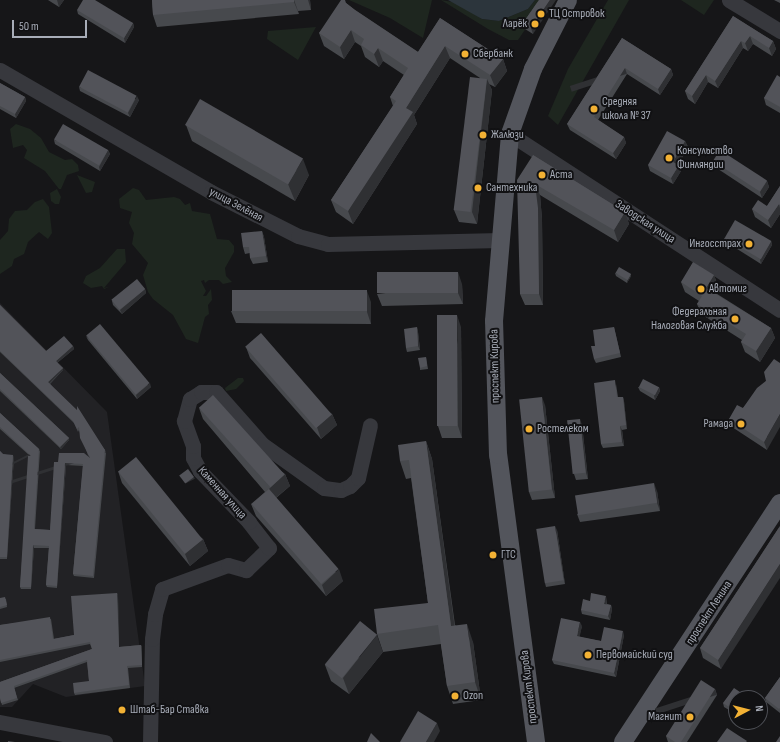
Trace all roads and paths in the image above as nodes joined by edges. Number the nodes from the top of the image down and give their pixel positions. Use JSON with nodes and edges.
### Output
{"nodes":[{"id":1,"x":568,"y":0,"type":"edge"},
{"id":2,"x":729,"y":0,"type":"edge"},
{"id":3,"x":780,"y":31,"type":"edge"},
{"id":4,"x":0,"y":70,"type":"edge"},
{"id":5,"x":510,"y":134,"type":"junction"},
{"id":6,"x":500,"y":240,"type":"junction"},
{"id":7,"x":780,"y":310,"type":"edge"},
{"id":8,"x":370,"y":425,"type":"dead end"},
{"id":9,"x":780,"y":503,"type":"edge"},
{"id":10,"x":0,"y":722,"type":"edge"},
{"id":11,"x":105,"y":742,"type":"edge"},
{"id":12,"x":150,"y":742,"type":"edge"},
{"id":13,"x":536,"y":742,"type":"edge"},
{"id":14,"x":623,"y":742,"type":"edge"}],
"edges":[{"from":1,"to":5,"type":"main road","name":"проспект Кирова"},
{"from":2,"to":3,"type":"street"},
{"from":4,"to":6,"type":"street","name":"улица Зелёная"},
{"from":5,"to":6,"type":"main road","name":"проспект Кирова"},
{"from":5,"to":7,"type":"street","name":"Заводская улица"},
{"from":6,"to":13,"type":"main road","name":"проспект Кирова"},
{"from":8,"to":12,"type":"street","name":"Каменная улица"},
{"from":9,"to":14,"type":"main road","name":"проспект Ленина"},
{"from":10,"to":11,"type":"street"}]}
